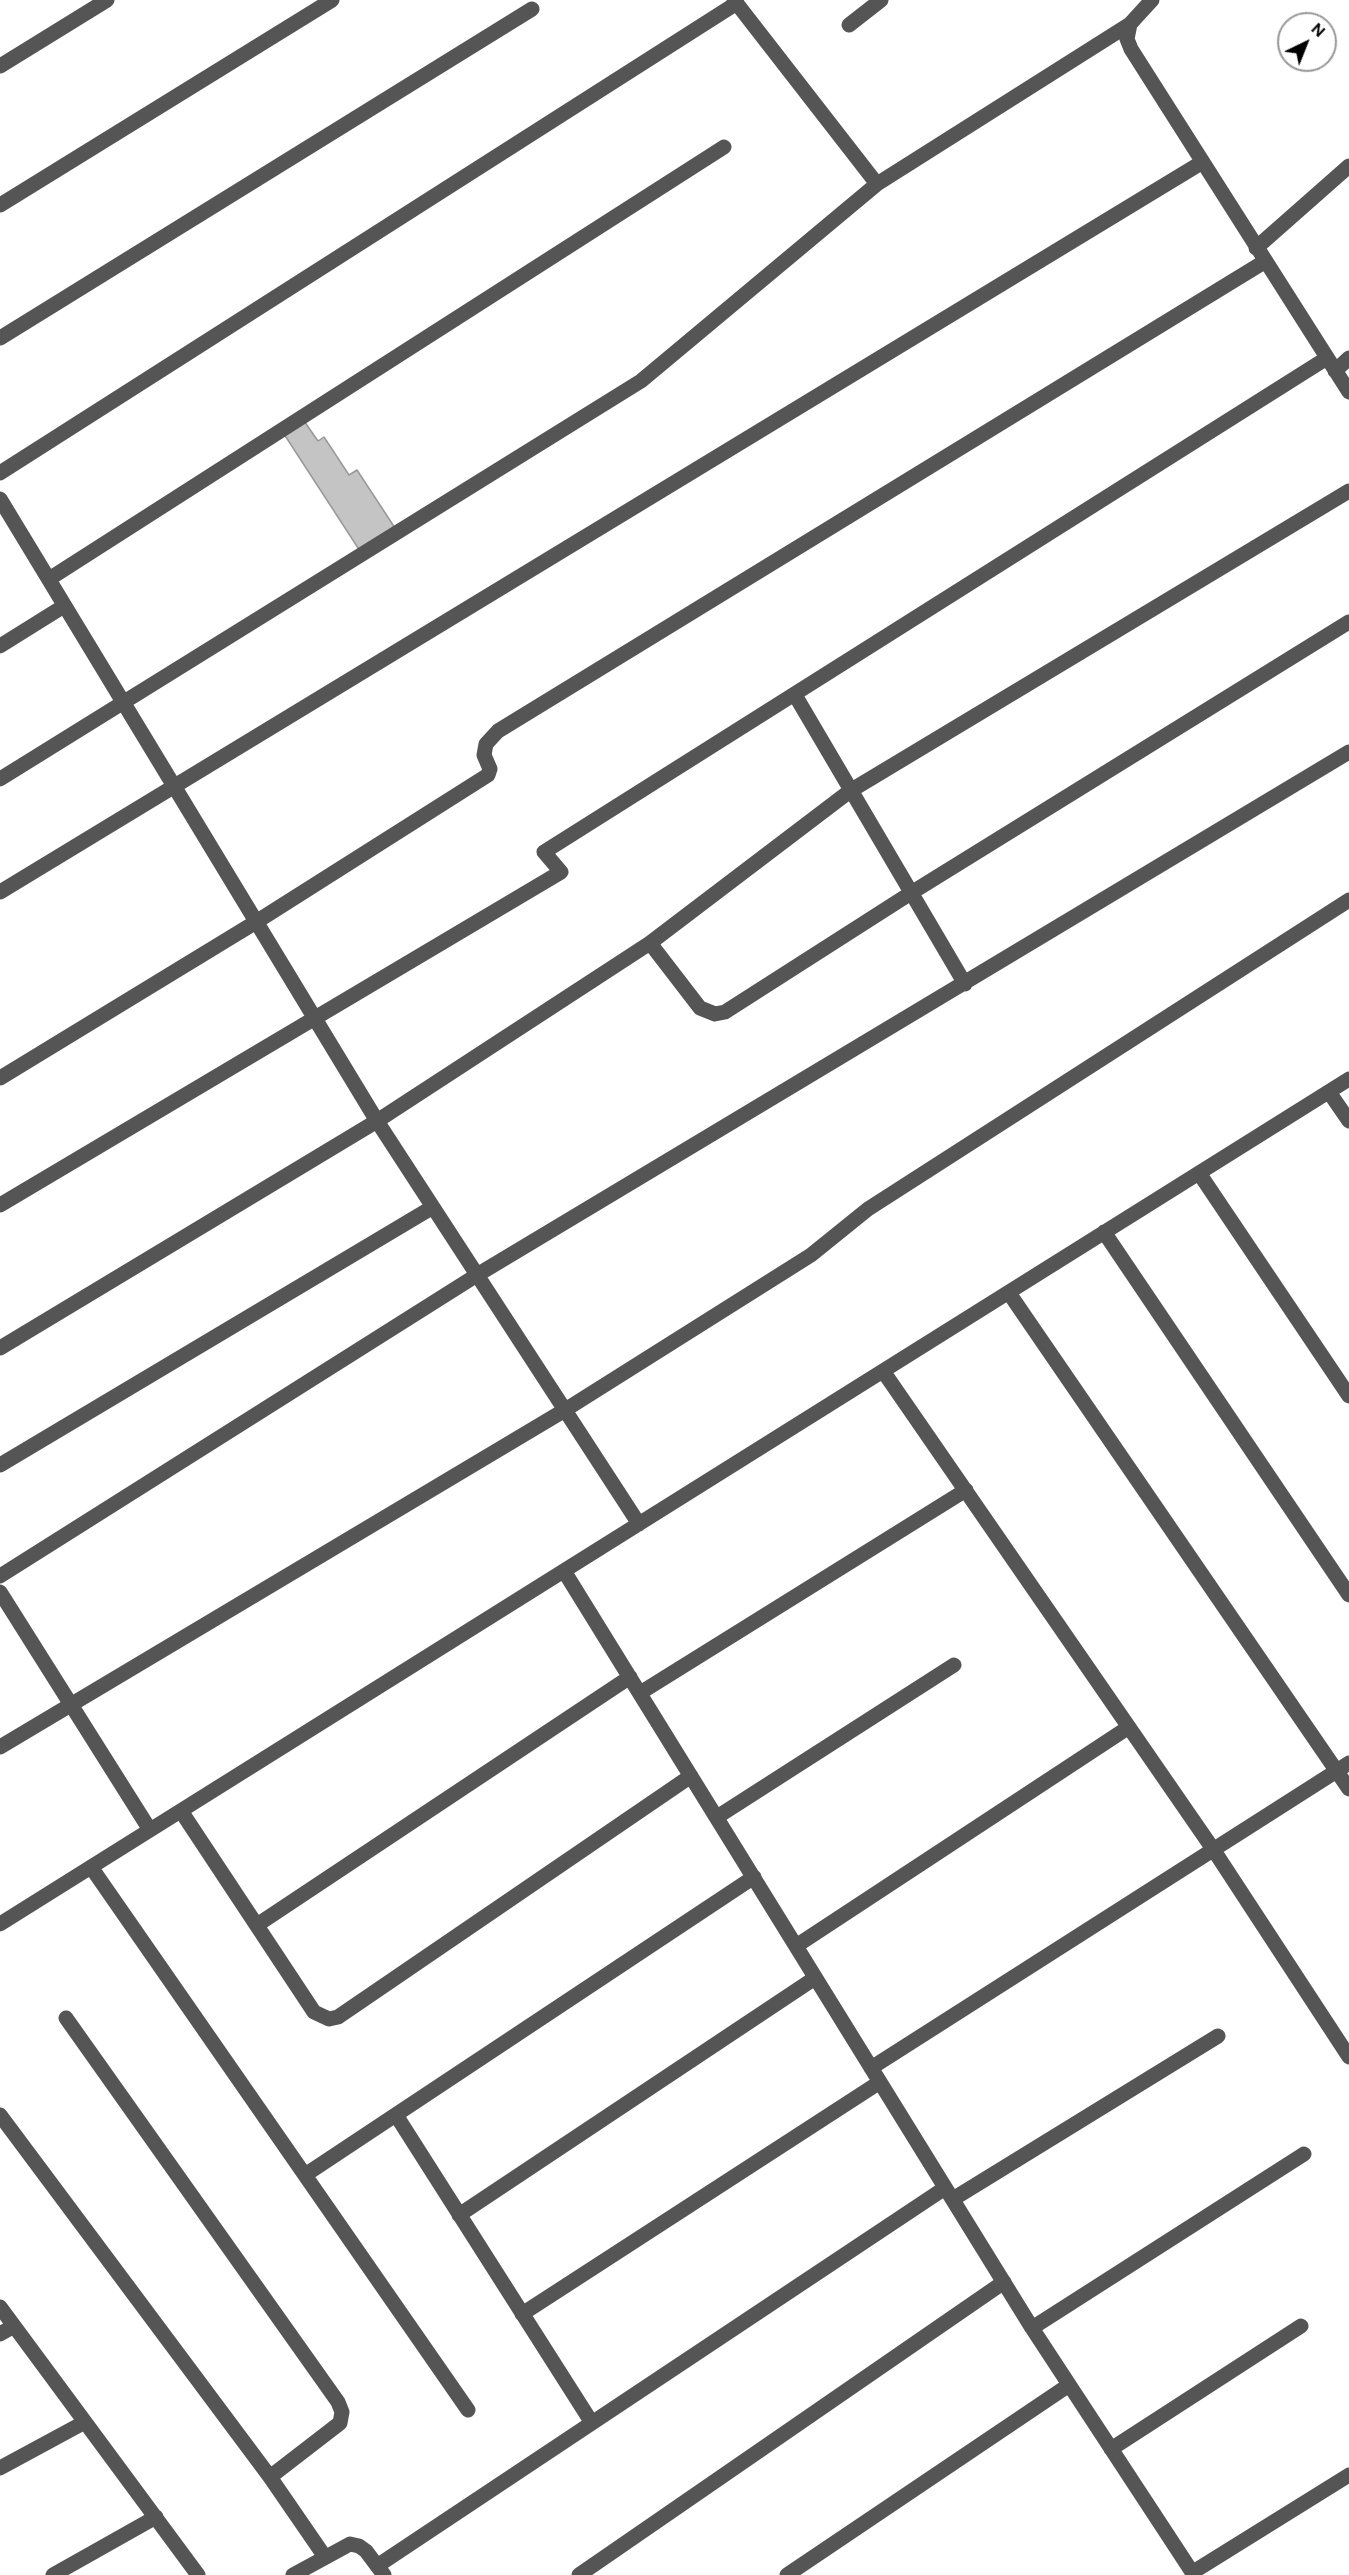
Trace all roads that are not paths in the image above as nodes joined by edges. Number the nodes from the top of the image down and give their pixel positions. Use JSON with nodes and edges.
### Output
{"nodes":[{"id":1,"x":107,"y":0,"type":"edge"},
{"id":2,"x":332,"y":0,"type":"edge"},
{"id":3,"x":881,"y":0,"type":"edge"},
{"id":4,"x":1152,"y":0,"type":"edge"},
{"id":5,"x":735,"y":2,"type":"edge"},
{"id":6,"x":532,"y":9,"type":"dead end"},
{"id":7,"x":1131,"y":24,"type":"junction"},
{"id":8,"x":849,"y":25,"type":"dead end"},
{"id":9,"x":0,"y":66,"type":"edge"},
{"id":10,"x":724,"y":147,"type":"dead end"},
{"id":11,"x":1201,"y":163,"type":"junction"},
{"id":12,"x":1349,"y":166,"type":"edge"},
{"id":13,"x":877,"y":184,"type":"junction"},
{"id":14,"x":0,"y":205,"type":"edge"},
{"id":15,"x":1256,"y":248,"type":"junction"},
{"id":16,"x":1264,"y":262,"type":"junction"},
{"id":17,"x":0,"y":338,"type":"edge"},
{"id":18,"x":1349,"y":358,"type":"edge"},
{"id":19,"x":1331,"y":364,"type":"junction"},
{"id":20,"x":1349,"y":392,"type":"edge"},
{"id":21,"x":0,"y":473,"type":"edge"},
{"id":22,"x":1349,"y":490,"type":"edge"},
{"id":23,"x":3,"y":509,"type":"edge"},
{"id":24,"x":49,"y":579,"type":"junction"},
{"id":25,"x":64,"y":606,"type":"junction"},
{"id":26,"x":1349,"y":622,"type":"edge"},
{"id":27,"x":0,"y":646,"type":"edge"},
{"id":28,"x":795,"y":695,"type":"junction"},
{"id":29,"x":124,"y":703,"type":"junction"},
{"id":30,"x":1349,"y":752,"type":"edge"},
{"id":31,"x":0,"y":779,"type":"edge"},
{"id":32,"x":175,"y":787,"type":"junction"},
{"id":33,"x":850,"y":790,"type":"junction"},
{"id":34,"x":0,"y":892,"type":"edge"},
{"id":35,"x":911,"y":893,"type":"junction"},
{"id":36,"x":1349,"y":900,"type":"edge"},
{"id":37,"x":256,"y":922,"type":"junction"},
{"id":38,"x":650,"y":943,"type":"junction"},
{"id":39,"x":965,"y":984,"type":"junction"},
{"id":40,"x":315,"y":1019,"type":"junction"},
{"id":41,"x":0,"y":1078,"type":"edge"},
{"id":42,"x":1349,"y":1079,"type":"edge"},
{"id":43,"x":1329,"y":1092,"type":"junction"},
{"id":44,"x":376,"y":1121,"type":"junction"},
{"id":45,"x":1349,"y":1121,"type":"edge"},
{"id":46,"x":1199,"y":1173,"type":"junction"},
{"id":47,"x":0,"y":1205,"type":"edge"},
{"id":48,"x":433,"y":1208,"type":"junction"},
{"id":49,"x":1104,"y":1232,"type":"junction"},
{"id":50,"x":477,"y":1275,"type":"junction"},
{"id":51,"x":1009,"y":1293,"type":"junction"},
{"id":52,"x":0,"y":1348,"type":"edge"},
{"id":53,"x":883,"y":1371,"type":"junction"},
{"id":54,"x":1349,"y":1396,"type":"edge"},
{"id":55,"x":565,"y":1410,"type":"junction"},
{"id":56,"x":0,"y":1465,"type":"edge"},
{"id":57,"x":966,"y":1490,"type":"junction"},
{"id":58,"x":639,"y":1524,"type":"junction"},
{"id":59,"x":564,"y":1571,"type":"junction"},
{"id":60,"x":0,"y":1576,"type":"edge"},
{"id":61,"x":0,"y":1592,"type":"edge"},
{"id":62,"x":1349,"y":1595,"type":"edge"},
{"id":63,"x":954,"y":1665,"type":"dead end"},
{"id":64,"x":630,"y":1677,"type":"junction"},
{"id":65,"x":640,"y":1693,"type":"junction"},
{"id":66,"x":70,"y":1703,"type":"junction"},
{"id":67,"x":1129,"y":1727,"type":"junction"},
{"id":68,"x":0,"y":1747,"type":"edge"},
{"id":69,"x":1343,"y":1767,"type":"edge"},
{"id":70,"x":691,"y":1776,"type":"junction"},
{"id":71,"x":1349,"y":1789,"type":"edge"},
{"id":72,"x":181,"y":1810,"type":"junction"},
{"id":73,"x":717,"y":1817,"type":"junction"},
{"id":74,"x":150,"y":1830,"type":"junction"},
{"id":75,"x":1214,"y":1849,"type":"junction"},
{"id":76,"x":91,"y":1867,"type":"junction"},
{"id":77,"x":753,"y":1877,"type":"junction"},
{"id":78,"x":0,"y":1924,"type":"edge"},
{"id":79,"x":257,"y":1925,"type":"junction"},
{"id":80,"x":796,"y":1946,"type":"junction"},
{"id":81,"x":815,"y":1978,"type":"junction"},
{"id":82,"x":66,"y":2018,"type":"dead end"},
{"id":83,"x":1218,"y":2036,"type":"dead end"},
{"id":84,"x":1349,"y":2057,"type":"edge"},
{"id":85,"x":871,"y":2068,"type":"junction"},
{"id":86,"x":880,"y":2082,"type":"junction"},
{"id":87,"x":0,"y":2115,"type":"edge"},
{"id":88,"x":396,"y":2115,"type":"junction"},
{"id":89,"x":1304,"y":2154,"type":"dead end"},
{"id":90,"x":305,"y":2175,"type":"junction"},
{"id":91,"x":949,"y":2193,"type":"junction"},
{"id":92,"x":459,"y":2215,"type":"junction"},
{"id":93,"x":1004,"y":2282,"type":"junction"},
{"id":94,"x":0,"y":2307,"type":"edge"},
{"id":95,"x":522,"y":2314,"type":"junction"},
{"id":96,"x":14,"y":2326,"type":"junction"},
{"id":97,"x":1301,"y":2326,"type":"dead end"},
{"id":98,"x":1032,"y":2328,"type":"junction"},
{"id":99,"x":0,"y":2334,"type":"edge"},
{"id":100,"x":1069,"y":2385,"type":"junction"},
{"id":101,"x":468,"y":2409,"type":"dead end"},
{"id":102,"x":85,"y":2422,"type":"junction"},
{"id":103,"x":592,"y":2423,"type":"junction"},
{"id":104,"x":1111,"y":2449,"type":"junction"},
{"id":105,"x":0,"y":2468,"type":"edge"},
{"id":106,"x":1349,"y":2475,"type":"edge"},
{"id":107,"x":270,"y":2477,"type":"junction"},
{"id":108,"x":156,"y":2517,"type":"junction"},
{"id":109,"x":325,"y":2557,"type":"junction"},
{"id":110,"x":380,"y":2571,"type":"edge"},
{"id":111,"x":1194,"y":2574,"type":"edge"},
{"id":112,"x":53,"y":2575,"type":"edge"},
{"id":113,"x":198,"y":2575,"type":"edge"},
{"id":114,"x":293,"y":2575,"type":"edge"},
{"id":115,"x":579,"y":2575,"type":"edge"},
{"id":116,"x":787,"y":2575,"type":"edge"}],
"edges":[{"from":1,"to":9,"type":"street"},
{"from":2,"to":14,"type":"street"},
{"from":3,"to":8,"type":"street"},
{"from":4,"to":7,"type":"street"},
{"from":5,"to":13,"type":"street"},
{"from":5,"to":21,"type":"street"},
{"from":6,"to":17,"type":"street"},
{"from":7,"to":11,"type":"street"},
{"from":7,"to":13,"type":"street"},
{"from":10,"to":24,"type":"street"},
{"from":11,"to":15,"type":"street"},
{"from":11,"to":32,"type":"street"},
{"from":12,"to":15,"type":"street"},
{"from":13,"to":29,"type":"street"},
{"from":15,"to":16,"type":"street"},
{"from":16,"to":19,"type":"street"},
{"from":16,"to":37,"type":"street"},
{"from":18,"to":19,"type":"street"},
{"from":19,"to":20,"type":"street"},
{"from":19,"to":28,"type":"street"},
{"from":22,"to":33,"type":"street"},
{"from":23,"to":24,"type":"street"},
{"from":24,"to":25,"type":"street"},
{"from":25,"to":27,"type":"street"},
{"from":25,"to":29,"type":"street"},
{"from":26,"to":35,"type":"street"},
{"from":28,"to":33,"type":"street"},
{"from":28,"to":40,"type":"street"},
{"from":29,"to":31,"type":"street"},
{"from":29,"to":32,"type":"street"},
{"from":30,"to":39,"type":"street"},
{"from":32,"to":34,"type":"street"},
{"from":32,"to":37,"type":"street"},
{"from":33,"to":35,"type":"street"},
{"from":33,"to":38,"type":"street"},
{"from":35,"to":38,"type":"street"},
{"from":35,"to":39,"type":"street"},
{"from":36,"to":55,"type":"street"},
{"from":37,"to":40,"type":"street"},
{"from":37,"to":41,"type":"street"},
{"from":38,"to":44,"type":"street"},
{"from":39,"to":50,"type":"street"},
{"from":40,"to":44,"type":"street"},
{"from":40,"to":47,"type":"street"},
{"from":42,"to":43,"type":"street"},
{"from":43,"to":45,"type":"street"},
{"from":43,"to":46,"type":"street"},
{"from":44,"to":48,"type":"street"},
{"from":44,"to":52,"type":"street"},
{"from":46,"to":49,"type":"street"},
{"from":46,"to":54,"type":"street"},
{"from":48,"to":50,"type":"street"},
{"from":48,"to":56,"type":"street"},
{"from":49,"to":51,"type":"street"},
{"from":49,"to":62,"type":"street"},
{"from":50,"to":55,"type":"street"},
{"from":50,"to":60,"type":"street"},
{"from":51,"to":53,"type":"street"},
{"from":51,"to":69,"type":"street"},
{"from":53,"to":57,"type":"street"},
{"from":53,"to":58,"type":"street"},
{"from":55,"to":58,"type":"street"},
{"from":55,"to":66,"type":"street"},
{"from":57,"to":65,"type":"street"},
{"from":57,"to":67,"type":"street"},
{"from":58,"to":59,"type":"street"},
{"from":59,"to":64,"type":"street"},
{"from":59,"to":72,"type":"street"},
{"from":61,"to":66,"type":"street"},
{"from":63,"to":73,"type":"street"},
{"from":64,"to":65,"type":"street"},
{"from":64,"to":79,"type":"street"},
{"from":65,"to":70,"type":"street"},
{"from":66,"to":68,"type":"street"},
{"from":66,"to":74,"type":"street"},
{"from":67,"to":75,"type":"street"},
{"from":67,"to":80,"type":"street"},
{"from":69,"to":71,"type":"street"},
{"from":69,"to":75,"type":"street"},
{"from":70,"to":73,"type":"street"},
{"from":70,"to":79,"type":"street"},
{"from":72,"to":74,"type":"street"},
{"from":72,"to":79,"type":"street"},
{"from":73,"to":77,"type":"street"},
{"from":74,"to":76,"type":"street"},
{"from":75,"to":84,"type":"street"},
{"from":75,"to":85,"type":"street"},
{"from":76,"to":78,"type":"street"},
{"from":76,"to":90,"type":"street"},
{"from":77,"to":80,"type":"street"},
{"from":77,"to":88,"type":"street"},
{"from":80,"to":81,"type":"street"},
{"from":81,"to":85,"type":"street"},
{"from":81,"to":92,"type":"street"},
{"from":82,"to":107,"type":"street"},
{"from":83,"to":91,"type":"street"},
{"from":85,"to":86,"type":"street"},
{"from":86,"to":91,"type":"street"},
{"from":86,"to":95,"type":"street"},
{"from":87,"to":107,"type":"street"},
{"from":88,"to":90,"type":"street"},
{"from":88,"to":92,"type":"street"},
{"from":89,"to":98,"type":"street"},
{"from":90,"to":101,"type":"street"},
{"from":91,"to":93,"type":"street"},
{"from":91,"to":103,"type":"street"},
{"from":92,"to":95,"type":"street"},
{"from":93,"to":98,"type":"street"},
{"from":93,"to":115,"type":"street"},
{"from":94,"to":96,"type":"street"},
{"from":95,"to":103,"type":"street"},
{"from":96,"to":99,"type":"street"},
{"from":96,"to":102,"type":"street"},
{"from":97,"to":104,"type":"street"},
{"from":98,"to":100,"type":"street"},
{"from":100,"to":104,"type":"street"},
{"from":100,"to":116,"type":"street"},
{"from":102,"to":105,"type":"street"},
{"from":102,"to":108,"type":"street"},
{"from":103,"to":110,"type":"street"},
{"from":104,"to":111,"type":"street"},
{"from":106,"to":111,"type":"street"},
{"from":107,"to":109,"type":"street"},
{"from":108,"to":112,"type":"street"},
{"from":108,"to":113,"type":"street"},
{"from":109,"to":110,"type":"street"},
{"from":109,"to":114,"type":"street"}]}
